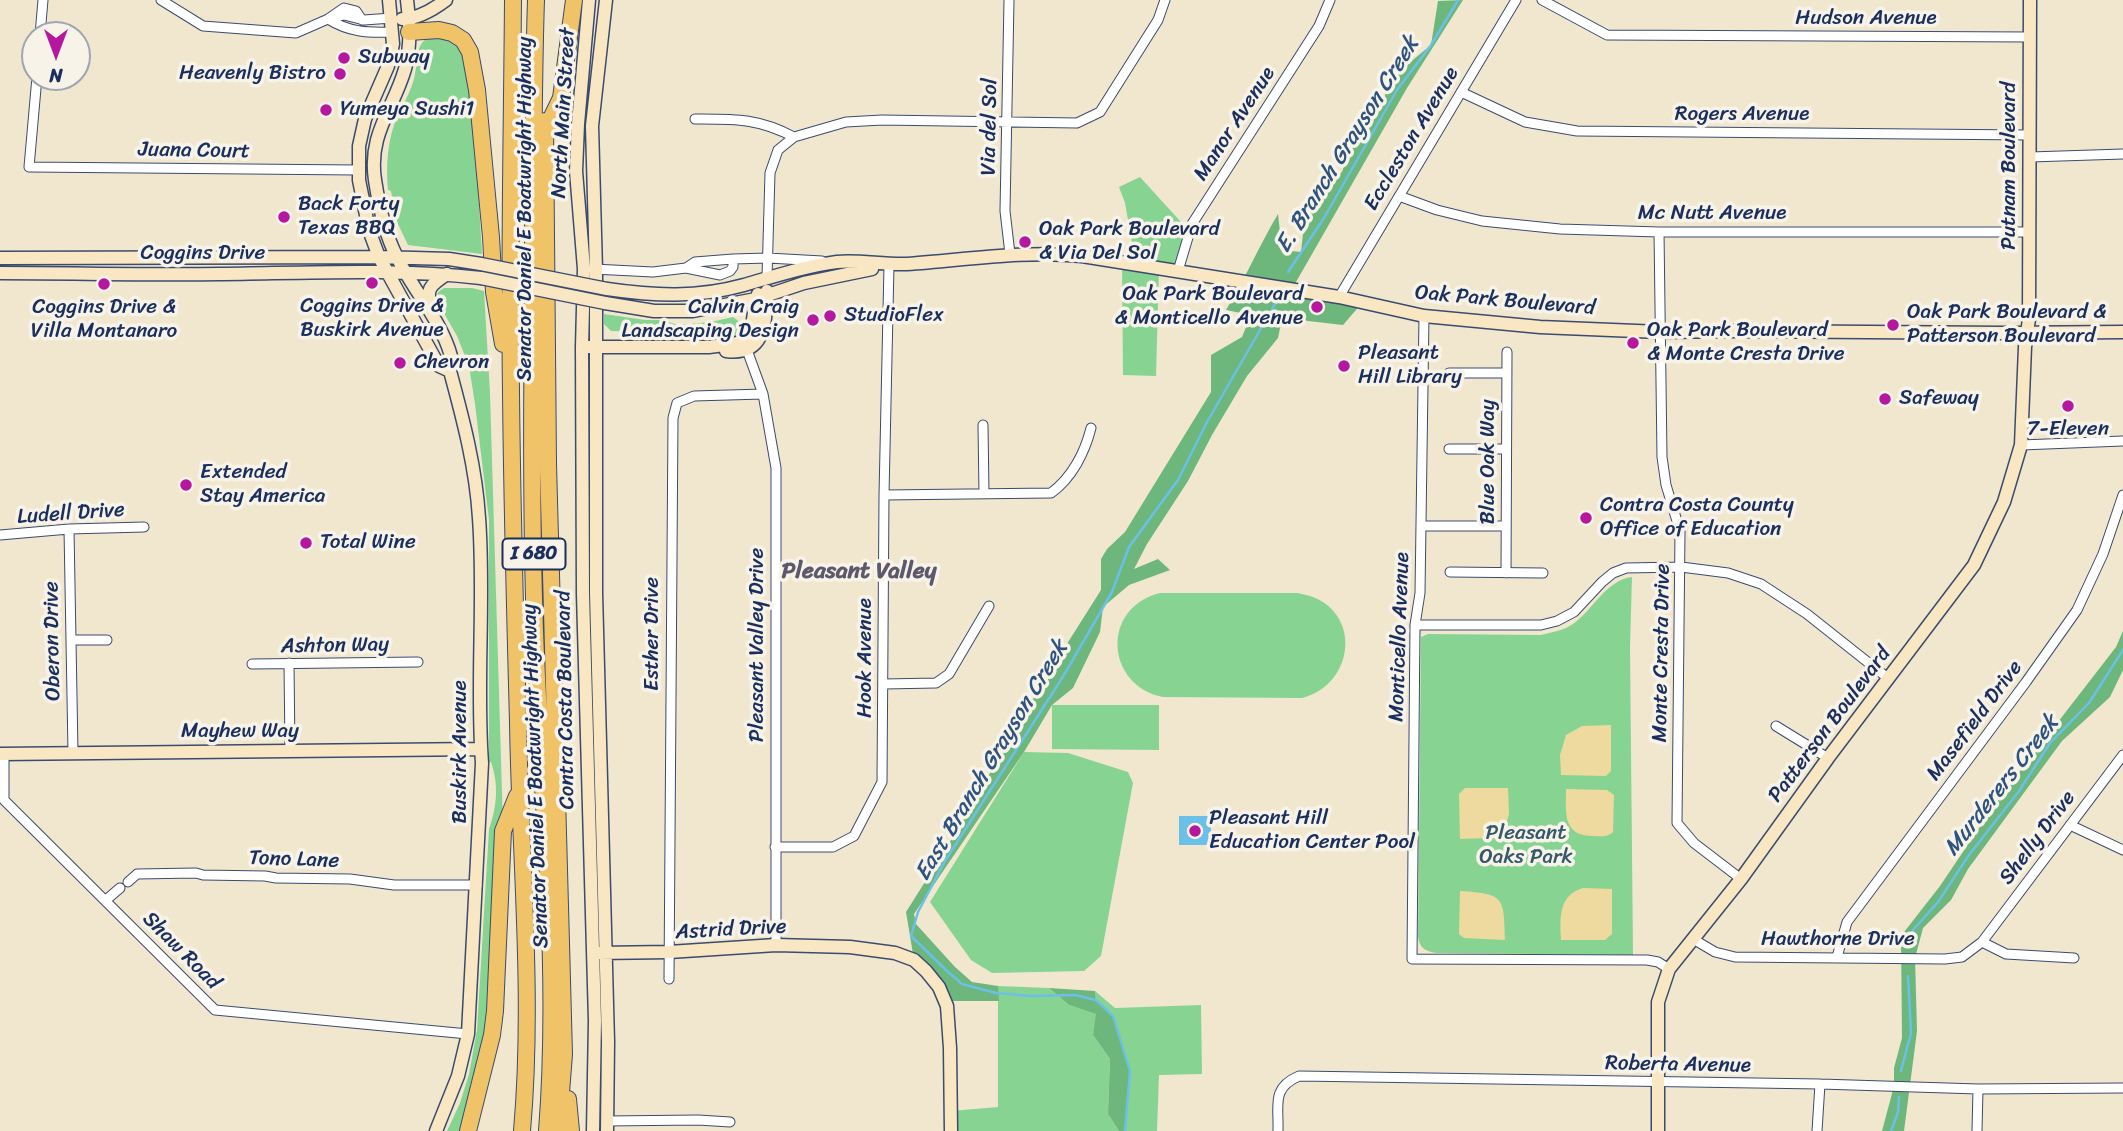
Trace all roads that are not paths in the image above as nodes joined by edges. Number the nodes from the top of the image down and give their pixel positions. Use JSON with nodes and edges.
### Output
{"nodes":[{"id":1,"x":43,"y":0,"type":"edge"},
{"id":2,"x":161,"y":0,"type":"edge"},
{"id":3,"x":389,"y":0,"type":"edge"},
{"id":4,"x":407,"y":0,"type":"edge"},
{"id":5,"x":446,"y":0,"type":"edge"},
{"id":6,"x":513,"y":0,"type":"edge"},
{"id":7,"x":536,"y":0,"type":"edge"},
{"id":8,"x":547,"y":0,"type":"edge"},
{"id":9,"x":574,"y":0,"type":"edge"},
{"id":10,"x":589,"y":0,"type":"edge"},
{"id":11,"x":606,"y":0,"type":"edge"},
{"id":12,"x":1009,"y":0,"type":"edge"},
{"id":13,"x":1165,"y":0,"type":"edge"},
{"id":14,"x":1330,"y":0,"type":"edge"},
{"id":15,"x":1516,"y":0,"type":"edge"},
{"id":16,"x":1542,"y":0,"type":"edge"},
{"id":17,"x":2030,"y":0,"type":"edge"},
{"id":18,"x":328,"y":19,"type":"junction"},
{"id":19,"x":41,"y":21,"type":"edge"},
{"id":20,"x":392,"y":25,"type":"junction"},
{"id":21,"x":409,"y":25,"type":"junction"},
{"id":22,"x":2030,"y":37,"type":"junction"},
{"id":23,"x":36,"y":91,"type":"edge"},
{"id":24,"x":1461,"y":92,"type":"junction"},
{"id":25,"x":695,"y":119,"type":"dead end"},
{"id":26,"x":1008,"y":122,"type":"junction"},
{"id":27,"x":545,"y":131,"type":"junction"},
{"id":28,"x":2030,"y":135,"type":"junction"},
{"id":29,"x":794,"y":137,"type":"junction"},
{"id":30,"x":2123,"y":154,"type":"edge"},
{"id":31,"x":2030,"y":157,"type":"junction"},
{"id":32,"x":358,"y":170,"type":"junction"},
{"id":33,"x":1399,"y":196,"type":"junction"},
{"id":34,"x":2029,"y":232,"type":"junction"},
{"id":35,"x":1659,"y":233,"type":"junction"},
{"id":36,"x":1010,"y":254,"type":"junction"},
{"id":37,"x":379,"y":257,"type":"junction"},
{"id":38,"x":397,"y":257,"type":"junction"},
{"id":39,"x":0,"y":258,"type":"edge"},
{"id":40,"x":768,"y":258,"type":"junction"},
{"id":41,"x":733,"y":259,"type":"junction"},
{"id":42,"x":839,"y":262,"type":"junction"},
{"id":43,"x":889,"y":265,"type":"junction"},
{"id":44,"x":686,"y":268,"type":"junction"},
{"id":45,"x":590,"y":269,"type":"junction"},
{"id":46,"x":1178,"y":271,"type":"junction"},
{"id":47,"x":406,"y":272,"type":"junction"},
{"id":48,"x":0,"y":273,"type":"edge"},
{"id":49,"x":388,"y":273,"type":"junction"},
{"id":50,"x":447,"y":274,"type":"junction"},
{"id":51,"x":768,"y":277,"type":"junction"},
{"id":52,"x":761,"y":297,"type":"junction"},
{"id":53,"x":1339,"y":297,"type":"junction"},
{"id":54,"x":1424,"y":316,"type":"junction"},
{"id":55,"x":433,"y":317,"type":"junction"},
{"id":56,"x":1660,"y":332,"type":"junction"},
{"id":57,"x":2123,"y":332,"type":"edge"},
{"id":58,"x":2027,"y":333,"type":"junction"},
{"id":59,"x":589,"y":347,"type":"junction"},
{"id":60,"x":709,"y":348,"type":"junction"},
{"id":61,"x":747,"y":350,"type":"junction"},
{"id":62,"x":1507,"y":352,"type":"dead end"},
{"id":63,"x":450,"y":371,"type":"junction"},
{"id":64,"x":1449,"y":373,"type":"dead end"},
{"id":65,"x":1507,"y":373,"type":"junction"},
{"id":66,"x":511,"y":391,"type":"junction"},
{"id":67,"x":762,"y":394,"type":"junction"},
{"id":68,"x":983,"y":425,"type":"dead end"},
{"id":69,"x":1091,"y":428,"type":"dead end"},
{"id":70,"x":2123,"y":441,"type":"edge"},
{"id":71,"x":2021,"y":445,"type":"junction"},
{"id":72,"x":1449,"y":449,"type":"dead end"},
{"id":73,"x":1506,"y":449,"type":"junction"},
{"id":74,"x":984,"y":494,"type":"junction"},
{"id":75,"x":884,"y":495,"type":"junction"},
{"id":76,"x":2123,"y":495,"type":"edge"},
{"id":77,"x":1421,"y":526,"type":"junction"},
{"id":78,"x":1506,"y":526,"type":"junction"},
{"id":79,"x":144,"y":527,"type":"dead end"},
{"id":80,"x":69,"y":529,"type":"junction"},
{"id":81,"x":0,"y":535,"type":"edge"},
{"id":82,"x":1681,"y":567,"type":"junction"},
{"id":83,"x":1450,"y":572,"type":"dead end"},
{"id":84,"x":1506,"y":572,"type":"junction"},
{"id":85,"x":1543,"y":573,"type":"dead end"},
{"id":86,"x":989,"y":606,"type":"dead end"},
{"id":87,"x":1415,"y":625,"type":"junction"},
{"id":88,"x":71,"y":640,"type":"junction"},
{"id":89,"x":107,"y":640,"type":"dead end"},
{"id":90,"x":418,"y":662,"type":"dead end"},
{"id":91,"x":289,"y":663,"type":"junction"},
{"id":92,"x":252,"y":664,"type":"dead end"},
{"id":93,"x":1889,"y":679,"type":"junction"},
{"id":94,"x":884,"y":684,"type":"junction"},
{"id":95,"x":1776,"y":726,"type":"dead end"},
{"id":96,"x":481,"y":749,"type":"junction"},
{"id":97,"x":290,"y":751,"type":"junction"},
{"id":98,"x":73,"y":752,"type":"junction"},
{"id":99,"x":2,"y":754,"type":"edge"},
{"id":100,"x":2123,"y":755,"type":"edge"},
{"id":101,"x":1828,"y":758,"type":"junction"},
{"id":102,"x":519,"y":791,"type":"junction"},
{"id":103,"x":2070,"y":825,"type":"junction"},
{"id":104,"x":775,"y":847,"type":"junction"},
{"id":105,"x":2123,"y":850,"type":"edge"},
{"id":106,"x":1741,"y":878,"type":"junction"},
{"id":107,"x":477,"y":885,"type":"junction"},
{"id":108,"x":106,"y":900,"type":"junction"},
{"id":109,"x":1693,"y":939,"type":"junction"},
{"id":110,"x":1982,"y":942,"type":"junction"},
{"id":111,"x":776,"y":944,"type":"junction"},
{"id":112,"x":592,"y":953,"type":"junction"},
{"id":113,"x":607,"y":953,"type":"junction"},
{"id":114,"x":669,"y":953,"type":"junction"},
{"id":115,"x":1837,"y":957,"type":"junction"},
{"id":116,"x":2074,"y":958,"type":"dead end"},
{"id":117,"x":1669,"y":968,"type":"junction"},
{"id":118,"x":669,"y":979,"type":"dead end"},
{"id":119,"x":468,"y":1034,"type":"junction"},
{"id":120,"x":564,"y":1054,"type":"junction"},
{"id":121,"x":1658,"y":1083,"type":"junction"},
{"id":122,"x":1820,"y":1084,"type":"junction"},
{"id":123,"x":2123,"y":1088,"type":"edge"},
{"id":124,"x":1978,"y":1089,"type":"junction"},
{"id":125,"x":730,"y":1122,"type":"dead end"},
{"id":126,"x":607,"y":1126,"type":"edge"},
{"id":127,"x":436,"y":1131,"type":"edge"},
{"id":128,"x":468,"y":1131,"type":"edge"},
{"id":129,"x":522,"y":1131,"type":"edge"},
{"id":130,"x":547,"y":1131,"type":"edge"},
{"id":131,"x":558,"y":1131,"type":"edge"},
{"id":132,"x":571,"y":1131,"type":"edge"},
{"id":133,"x":593,"y":1131,"type":"edge"},
{"id":134,"x":951,"y":1131,"type":"edge"},
{"id":135,"x":1278,"y":1131,"type":"edge"},
{"id":136,"x":1658,"y":1131,"type":"edge"},
{"id":137,"x":1817,"y":1131,"type":"edge"},
{"id":138,"x":1977,"y":1131,"type":"edge"}],
"edges":[{"from":1,"to":19,"type":"street"},
{"from":2,"to":18,"type":"street"},
{"from":3,"to":20,"type":"street","name":"Buskirk Avenue"},
{"from":4,"to":21,"type":"street","name":"Buskirk Avenue"},
{"from":5,"to":21,"type":"street"},
{"from":6,"to":66,"type":"highway","name":"Senator Daniel E Boatwright Highway","number":"I 680"},
{"from":7,"to":130,"type":"highway","number":"I 680"},
{"from":8,"to":27,"type":"highway","name":"Senator Daniel E Boatwright Highway","number":"I 680"},
{"from":9,"to":27,"type":"highway"},
{"from":10,"to":45,"type":"street","name":"North Main Street"},
{"from":11,"to":45,"type":"street","name":"North Main Street"},
{"from":12,"to":26,"type":"street","name":"Via del Sol"},
{"from":13,"to":26,"type":"street"},
{"from":14,"to":46,"type":"street","name":"Manor Avenue"},
{"from":15,"to":24,"type":"street","name":"Eccleston Avenue"},
{"from":16,"to":22,"type":"street","name":"Hudson Avenue"},
{"from":17,"to":22,"type":"street","name":"Putnam Boulevard"},
{"from":18,"to":20,"type":"street"},
{"from":18,"to":20,"type":"street"},
{"from":20,"to":21,"type":"street"},
{"from":20,"to":32,"type":"street","name":"Buskirk Avenue"},
{"from":21,"to":38,"type":"street","name":"Buskirk Avenue"},
{"from":21,"to":66,"type":"highway"},
{"from":22,"to":28,"type":"street","name":"Putnam Boulevard"},
{"from":23,"to":32,"type":"street","name":"Juana Court"},
{"from":24,"to":28,"type":"street","name":"Rogers Avenue"},
{"from":24,"to":33,"type":"street","name":"Eccleston Avenue"},
{"from":25,"to":29,"type":"street"},
{"from":26,"to":29,"type":"street"},
{"from":26,"to":36,"type":"street","name":"Via del Sol"},
{"from":27,"to":120,"type":"highway","name":"Senator Daniel E Boatwright Highway","number":"I 680"},
{"from":28,"to":31,"type":"street","name":"Putnam Boulevard"},
{"from":29,"to":40,"type":"street"},
{"from":30,"to":31,"type":"street"},
{"from":31,"to":34,"type":"street","name":"Putnam Boulevard"},
{"from":32,"to":37,"type":"street","name":"Buskirk Avenue"},
{"from":33,"to":35,"type":"street","name":"Mc Nutt Avenue"},
{"from":33,"to":53,"type":"street","name":"Eccleston Avenue"},
{"from":34,"to":35,"type":"street","name":"Mc Nutt Avenue"},
{"from":34,"to":58,"type":"street","name":"Putnam Boulevard"},
{"from":35,"to":56,"type":"street","name":"Monte Cresta Drive"},
{"from":36,"to":43,"type":"street","name":"Oak Park Boulevard"},
{"from":36,"to":46,"type":"street","name":"Oak Park Boulevard"},
{"from":37,"to":38,"type":"street","name":"Coggins Drive"},
{"from":37,"to":39,"type":"street","name":"Coggins Drive"},
{"from":37,"to":49,"type":"street","name":"Buskirk Avenue"},
{"from":38,"to":47,"type":"street","name":"Buskirk Avenue"},
{"from":38,"to":51,"type":"street","name":"Oak Park Boulevard","bridge":true},
{"from":40,"to":41,"type":"street","name":"Oak Park Boulevard"},
{"from":40,"to":42,"type":"street","name":"Oak Park Boulevard"},
{"from":40,"to":51,"type":"street"},
{"from":41,"to":44,"type":"street","name":"Oak Park Boulevard"},
{"from":41,"to":44,"type":"street","name":"Oak Park Boulevard"},
{"from":42,"to":43,"type":"street","name":"Oak Park Boulevard"},
{"from":42,"to":51,"type":"street","name":"Oak Park Boulevard"},
{"from":43,"to":52,"type":"street","name":"Oak Park Boulevard"},
{"from":43,"to":75,"type":"street","name":"Hook Avenue"},
{"from":44,"to":45,"type":"street","name":"Oak Park Boulevard"},
{"from":45,"to":59,"type":"street","name":"Contra Costa Boulevard"},
{"from":46,"to":53,"type":"street","name":"Oak Park Boulevard"},
{"from":47,"to":49,"type":"street","name":"Coggins Drive"},
{"from":47,"to":50,"type":"street","name":"Oak Park Boulevard"},
{"from":47,"to":55,"type":"street","name":"Buskirk Avenue"},
{"from":48,"to":49,"type":"street","name":"Coggins Drive"},
{"from":49,"to":63,"type":"street","name":"Buskirk Avenue"},
{"from":50,"to":52,"type":"street","name":"Oak Park Boulevard","bridge":true},
{"from":50,"to":55,"type":"street"},
{"from":51,"to":52,"type":"street"},
{"from":52,"to":60,"type":"street"},
{"from":52,"to":61,"type":"street"},
{"from":53,"to":54,"type":"street","name":"Oak Park Boulevard"},
{"from":54,"to":56,"type":"street","name":"Oak Park Boulevard"},
{"from":54,"to":77,"type":"street","name":"Monticello Avenue"},
{"from":55,"to":63,"type":"street","name":"Buskirk Avenue"},
{"from":56,"to":58,"type":"street","name":"Oak Park Boulevard"},
{"from":56,"to":82,"type":"street","name":"Monte Cresta Drive"},
{"from":57,"to":58,"type":"street","name":"Oak Park Boulevard"},
{"from":58,"to":71,"type":"street","name":"Patterson Boulevard"},
{"from":59,"to":60,"type":"street"},
{"from":59,"to":112,"type":"street","name":"Contra Costa Boulevard"},
{"from":59,"to":113,"type":"street","name":"Contra Costa Boulevard"},
{"from":60,"to":61,"type":"street"},
{"from":61,"to":67,"type":"street","name":"Pleasant Valley Drive"},
{"from":62,"to":65,"type":"street","name":"Blue Oak Way"},
{"from":63,"to":96,"type":"street","name":"Buskirk Avenue"},
{"from":64,"to":65,"type":"street"},
{"from":65,"to":73,"type":"street","name":"Blue Oak Way"},
{"from":66,"to":102,"type":"highway","name":"Senator Daniel E Boatwright Highway","number":"I 680"},
{"from":67,"to":104,"type":"street","name":"Pleasant Valley Drive"},
{"from":67,"to":114,"type":"street","name":"Esther Drive"},
{"from":68,"to":74,"type":"street"},
{"from":69,"to":74,"type":"street"},
{"from":70,"to":71,"type":"street"},
{"from":71,"to":93,"type":"street","name":"Patterson Boulevard"},
{"from":72,"to":73,"type":"street"},
{"from":73,"to":78,"type":"street","name":"Blue Oak Way"},
{"from":74,"to":75,"type":"street"},
{"from":75,"to":94,"type":"street","name":"Hook Avenue"},
{"from":76,"to":115,"type":"street","name":"Masefield Drive"},
{"from":77,"to":78,"type":"street"},
{"from":77,"to":87,"type":"street","name":"Monticello Avenue"},
{"from":78,"to":84,"type":"street","name":"Blue Oak Way"},
{"from":79,"to":80,"type":"street","name":"Ludell Drive"},
{"from":80,"to":81,"type":"street","name":"Ludell Drive"},
{"from":80,"to":88,"type":"street","name":"Oberon Drive"},
{"from":82,"to":87,"type":"street"},
{"from":82,"to":93,"type":"street"},
{"from":82,"to":106,"type":"street","name":"Monte Cresta Drive"},
{"from":83,"to":84,"type":"street"},
{"from":84,"to":85,"type":"street"},
{"from":86,"to":94,"type":"street"},
{"from":87,"to":117,"type":"street","name":"Monticello Avenue"},
{"from":88,"to":89,"type":"street"},
{"from":88,"to":98,"type":"street","name":"Oberon Drive"},
{"from":90,"to":91,"type":"street","name":"Ashton Way"},
{"from":91,"to":92,"type":"street","name":"Ashton Way"},
{"from":91,"to":97,"type":"street"},
{"from":93,"to":101,"type":"street","name":"Patterson Boulevard"},
{"from":94,"to":104,"type":"street","name":"Hook Avenue"},
{"from":95,"to":101,"type":"street"},
{"from":96,"to":97,"type":"street","name":"Mayhew Way"},
{"from":96,"to":107,"type":"street","name":"Buskirk Avenue"},
{"from":97,"to":98,"type":"street","name":"Mayhew Way"},
{"from":98,"to":99,"type":"street","name":"Mayhew Way"},
{"from":99,"to":108,"type":"street","name":"Shaw Road"},
{"from":100,"to":103,"type":"street","name":"Shelly Drive"},
{"from":101,"to":106,"type":"street","name":"Patterson Boulevard"},
{"from":102,"to":128,"type":"highway"},
{"from":102,"to":129,"type":"highway","name":"Senator Daniel E Boatwright Highway","number":"I 680"},
{"from":103,"to":105,"type":"street"},
{"from":103,"to":110,"type":"street","name":"Shelly Drive"},
{"from":104,"to":111,"type":"street","name":"Pleasant Valley Drive"},
{"from":106,"to":109,"type":"street","name":"Patterson Boulevard"},
{"from":107,"to":108,"type":"street","name":"Tono Lane"},
{"from":107,"to":119,"type":"street","name":"Buskirk Avenue"},
{"from":108,"to":119,"type":"street","name":"Shaw Road"},
{"from":109,"to":115,"type":"street","name":"Hawthorne Drive"},
{"from":109,"to":117,"type":"street","name":"Patterson Boulevard"},
{"from":110,"to":115,"type":"street","name":"Hawthorne Drive"},
{"from":110,"to":116,"type":"street"},
{"from":111,"to":114,"type":"street","name":"Astrid Drive"},
{"from":111,"to":134,"type":"street","name":"Astrid Drive"},
{"from":112,"to":113,"type":"street","name":"Astrid Drive"},
{"from":112,"to":133,"type":"street","name":"Contra Costa Boulevard"},
{"from":113,"to":114,"type":"street","name":"Astrid Drive"},
{"from":113,"to":126,"type":"street","name":"Contra Costa Boulevard"},
{"from":114,"to":118,"type":"street"},
{"from":117,"to":121,"type":"street","name":"Patterson Boulevard"},
{"from":119,"to":127,"type":"street","name":"Buskirk Avenue"},
{"from":120,"to":131,"type":"highway","name":"Senator Daniel E Boatwright Highway","number":"I 680"},
{"from":120,"to":132,"type":"highway"},
{"from":121,"to":122,"type":"street","name":"Roberta Avenue"},
{"from":121,"to":135,"type":"street","name":"Roberta Avenue"},
{"from":121,"to":136,"type":"street","name":"Patterson Boulevard"},
{"from":122,"to":124,"type":"street","name":"Roberta Avenue"},
{"from":122,"to":137,"type":"street"},
{"from":123,"to":124,"type":"street","name":"Roberta Avenue"},
{"from":124,"to":138,"type":"street"},
{"from":125,"to":126,"type":"street"}]}
